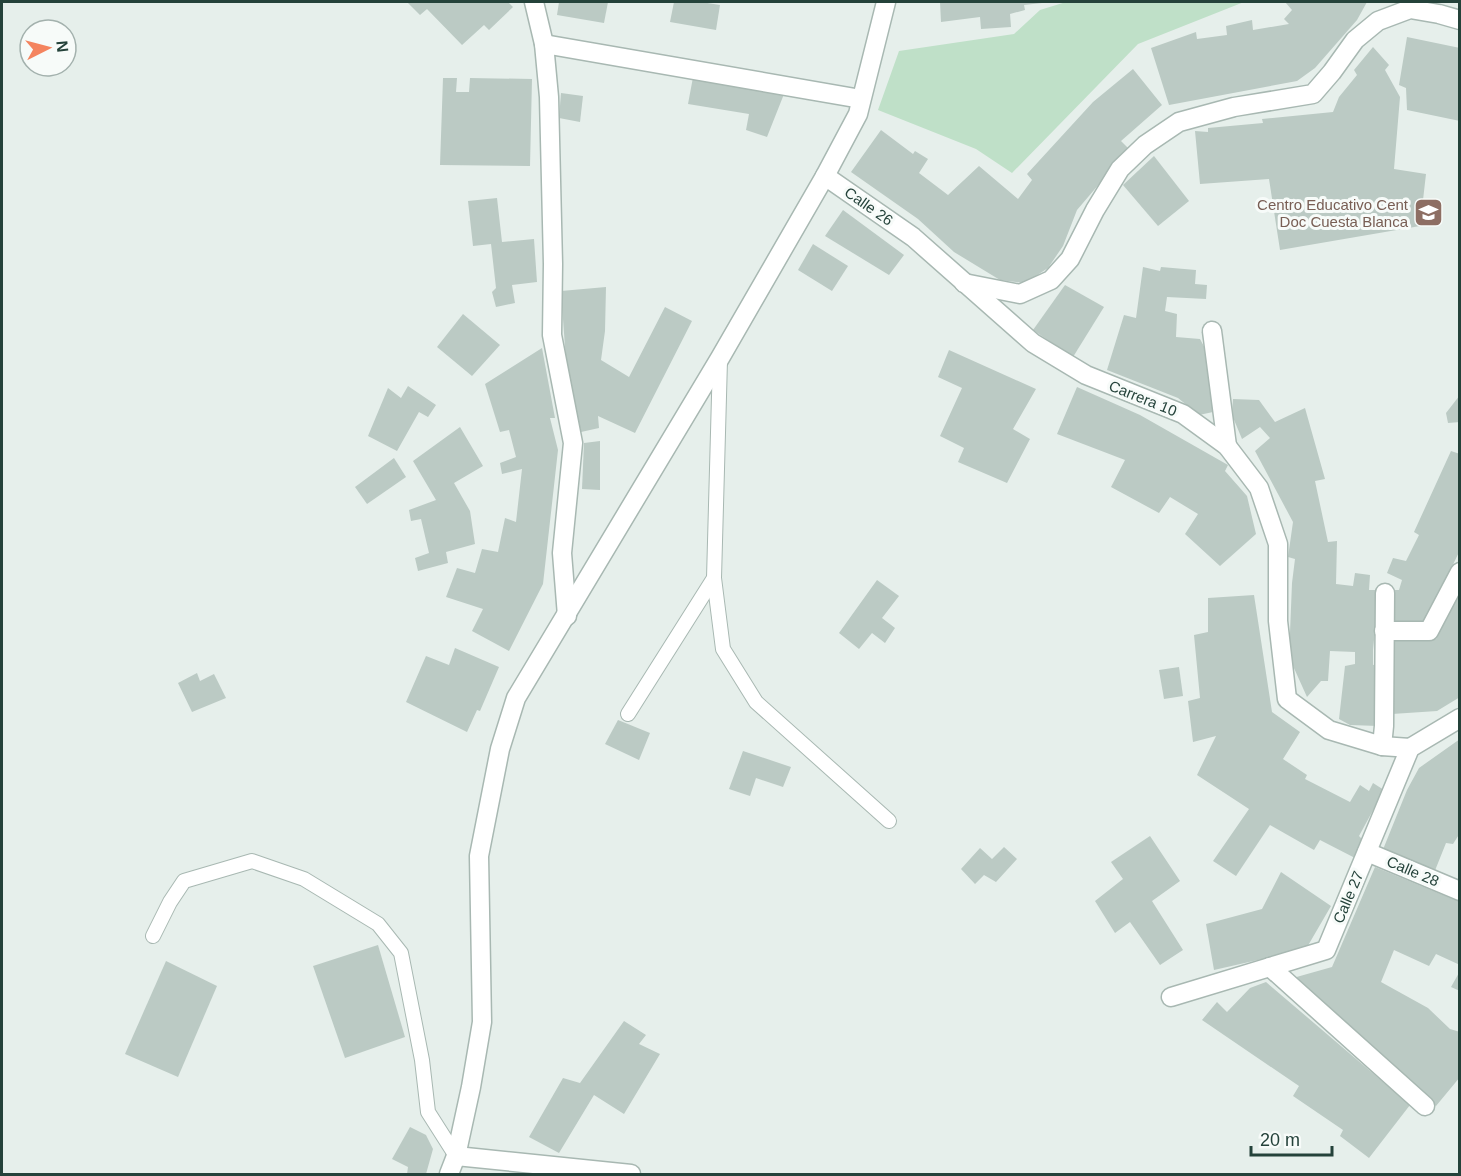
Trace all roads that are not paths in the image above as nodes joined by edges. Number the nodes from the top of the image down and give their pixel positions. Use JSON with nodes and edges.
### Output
{"nodes":[{"id":1,"x":534,"y":2,"type":"edge"},
{"id":2,"x":886,"y":2,"type":"edge"},
{"id":3,"x":1460,"y":20,"type":"edge"},
{"id":4,"x":544,"y":44,"type":"junction"},
{"id":5,"x":861,"y":99,"type":"junction"},
{"id":6,"x":825,"y":176,"type":"junction"},
{"id":7,"x":913,"y":237,"type":"joint"},
{"id":8,"x":963,"y":283,"type":"junction"},
{"id":9,"x":1212,"y":331,"type":"dead end"},
{"id":10,"x":720,"y":358,"type":"junction"},
{"id":11,"x":1227,"y":446,"type":"junction"},
{"id":12,"x":1460,"y":572,"type":"edge"},
{"id":13,"x":714,"y":578,"type":"junction"},
{"id":14,"x":1385,"y":593,"type":"dead end"},
{"id":15,"x":567,"y":616,"type":"junction"},
{"id":16,"x":1384,"y":631,"type":"junction"},
{"id":17,"x":628,"y":714,"type":"dead end"},
{"id":18,"x":1460,"y":718,"type":"edge"},
{"id":19,"x":1382,"y":746,"type":"junction"},
{"id":20,"x":1410,"y":748,"type":"junction"},
{"id":21,"x":889,"y":821,"type":"dead end"},
{"id":22,"x":1366,"y":852,"type":"junction"},
{"id":23,"x":1460,"y":891,"type":"edge"},
{"id":24,"x":153,"y":936,"type":"dead end"},
{"id":25,"x":1270,"y":967,"type":"junction"},
{"id":26,"x":1171,"y":997,"type":"dead end"},
{"id":27,"x":1425,"y":1107,"type":"dead end"},
{"id":28,"x":456,"y":1156,"type":"junction"},
{"id":29,"x":449,"y":1174,"type":"edge"},
{"id":30,"x":631,"y":1174,"type":"edge"}],
"edges":[{"from":1,"to":4,"type":"street"},
{"from":2,"to":5,"type":"street"},
{"from":3,"to":8,"type":"street"},
{"from":4,"to":5,"type":"street"},
{"from":4,"to":15,"type":"street"},
{"from":5,"to":6,"type":"street"},
{"from":6,"to":7,"type":"street","name":"Calle 26"},
{"from":6,"to":10,"type":"street"},
{"from":7,"to":8,"type":"street","name":"Carrera 10"},
{"from":8,"to":11,"type":"street","name":"Carrera 10"},
{"from":9,"to":11,"type":"street"},
{"from":10,"to":13,"type":"lane"},
{"from":10,"to":15,"type":"street"},
{"from":11,"to":19,"type":"street","name":"Carrera 10"},
{"from":12,"to":16,"type":"street"},
{"from":13,"to":17,"type":"lane"},
{"from":13,"to":21,"type":"lane"},
{"from":14,"to":16,"type":"street"},
{"from":15,"to":28,"type":"street"},
{"from":16,"to":19,"type":"street"},
{"from":18,"to":20,"type":"street"},
{"from":19,"to":20,"type":"street","name":"Carrera 10"},
{"from":20,"to":22,"type":"street","name":"Calle 27"},
{"from":22,"to":23,"type":"street","name":"Calle 28"},
{"from":22,"to":25,"type":"street","name":"Calle 27"},
{"from":24,"to":28,"type":"lane"},
{"from":25,"to":26,"type":"street","name":"Calle 27"},
{"from":25,"to":27,"type":"street"},
{"from":28,"to":29,"type":"street"},
{"from":28,"to":30,"type":"street"}]}
